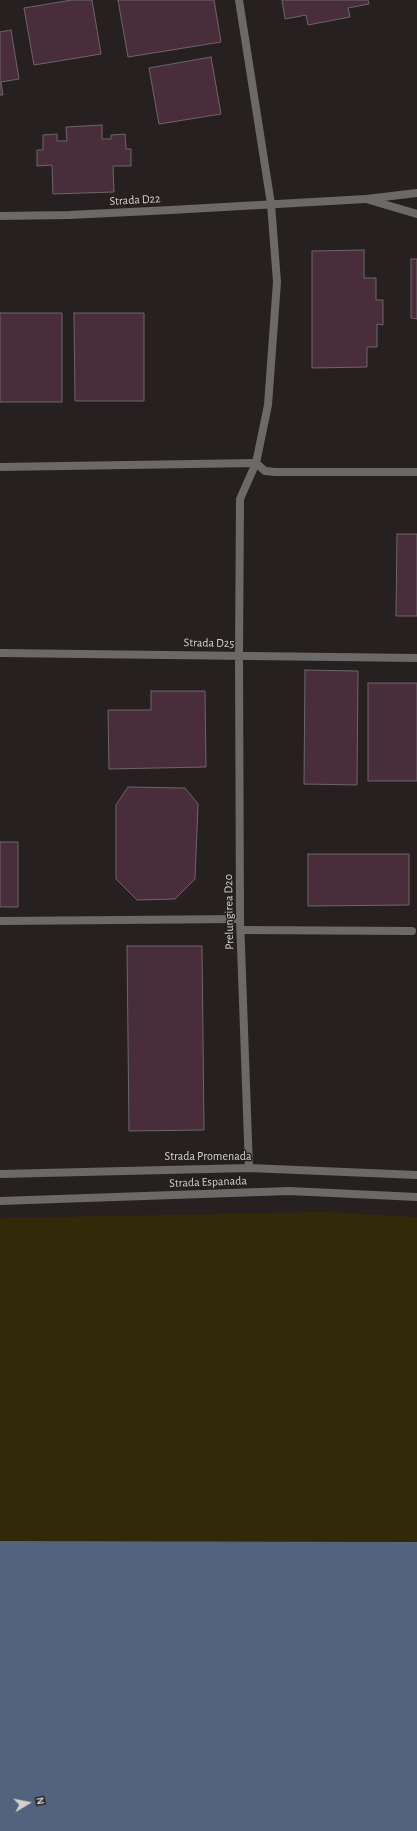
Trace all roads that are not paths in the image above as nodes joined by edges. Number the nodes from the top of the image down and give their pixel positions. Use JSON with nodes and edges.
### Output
{"nodes":[{"id":1,"x":239,"y":0,"type":"edge"},
{"id":2,"x":417,"y":193,"type":"edge"},
{"id":3,"x":366,"y":199,"type":"junction"},
{"id":4,"x":271,"y":204,"type":"junction"},
{"id":5,"x":417,"y":214,"type":"edge"},
{"id":6,"x":0,"y":216,"type":"edge"},
{"id":7,"x":256,"y":463,"type":"junction"},
{"id":8,"x":0,"y":467,"type":"edge"},
{"id":9,"x":417,"y":472,"type":"edge"},
{"id":10,"x":0,"y":653,"type":"edge"},
{"id":11,"x":239,"y":656,"type":"junction"},
{"id":12,"x":417,"y":658,"type":"edge"},
{"id":13,"x":240,"y":919,"type":"junction"},
{"id":14,"x":0,"y":921,"type":"edge"},
{"id":15,"x":241,"y":930,"type":"junction"},
{"id":16,"x":412,"y":931,"type":"dead end"},
{"id":17,"x":248,"y":1168,"type":"junction"},
{"id":18,"x":0,"y":1174,"type":"edge"},
{"id":19,"x":417,"y":1176,"type":"edge"},
{"id":20,"x":417,"y":1197,"type":"edge"},
{"id":21,"x":0,"y":1201,"type":"edge"}],
"edges":[{"from":1,"to":4,"type":"street","name":"Prelungirea D20"},
{"from":2,"to":3,"type":"street","name":"Strada D22"},
{"from":3,"to":4,"type":"street","name":"Strada D22"},
{"from":3,"to":5,"type":"street"},
{"from":4,"to":6,"type":"street","name":"Strada D22"},
{"from":4,"to":7,"type":"street","name":"Prelungirea D20"},
{"from":7,"to":8,"type":"street"},
{"from":7,"to":9,"type":"street"},
{"from":7,"to":11,"type":"street","name":"Prelungirea D20"},
{"from":10,"to":11,"type":"street","name":"Strada D25"},
{"from":11,"to":12,"type":"street","name":"Strada D25"},
{"from":11,"to":13,"type":"street","name":"Prelungirea D20"},
{"from":13,"to":14,"type":"street"},
{"from":13,"to":15,"type":"street","name":"Prelungirea D20"},
{"from":15,"to":16,"type":"street"},
{"from":15,"to":17,"type":"street","name":"Prelungirea D20"},
{"from":17,"to":18,"type":"street","name":"Strada Promenada"},
{"from":17,"to":19,"type":"street","name":"Strada Promenada"},
{"from":20,"to":21,"type":"street","name":"Strada Espanada"}]}
